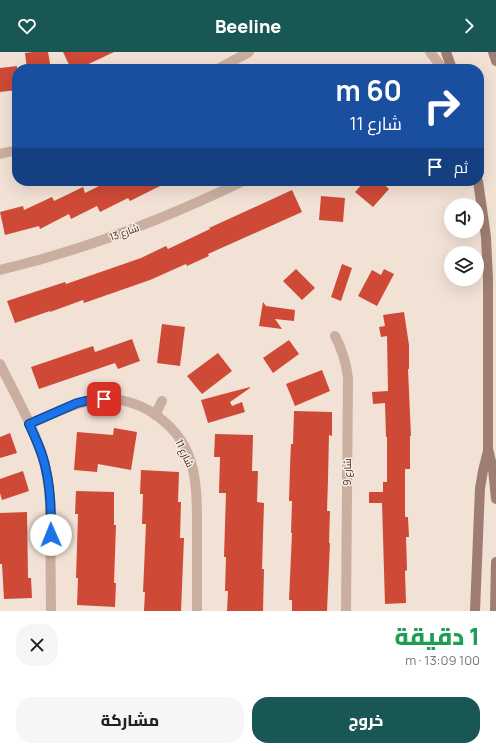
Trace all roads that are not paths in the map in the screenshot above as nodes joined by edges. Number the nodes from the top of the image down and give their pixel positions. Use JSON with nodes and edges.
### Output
{"nodes":[{"id":1,"x":249,"y":52,"type":"edge"},
{"id":2,"x":430,"y":52,"type":"edge"},
{"id":3,"x":446,"y":52,"type":"edge"},
{"id":4,"x":493,"y":52,"type":"edge"},
{"id":5,"x":496,"y":60,"type":"edge"},
{"id":6,"x":227,"y":64,"type":"edge"},
{"id":7,"x":439,"y":64,"type":"edge"},
{"id":8,"x":450,"y":64,"type":"edge"},
{"id":9,"x":12,"y":151,"type":"edge"},
{"id":10,"x":0,"y":154,"type":"edge"},
{"id":11,"x":232,"y":186,"type":"edge"},
{"id":12,"x":479,"y":186,"type":"edge"},
{"id":13,"x":0,"y":270,"type":"edge"},
{"id":14,"x":335,"y":336,"type":"dead end"},
{"id":15,"x":0,"y":364,"type":"edge"},
{"id":16,"x":162,"y":401,"type":"dead end"},
{"id":17,"x":155,"y":415,"type":"junction"},
{"id":18,"x":29,"y":424,"type":"junction"},
{"id":19,"x":488,"y":449,"type":"junction"},
{"id":20,"x":496,"y":500,"type":"edge"},
{"id":21,"x":496,"y":562,"type":"edge"},
{"id":22,"x":51,"y":611,"type":"edge"},
{"id":23,"x":197,"y":611,"type":"edge"},
{"id":24,"x":346,"y":611,"type":"edge"},
{"id":25,"x":476,"y":611,"type":"edge"},
{"id":26,"x":495,"y":611,"type":"edge"}],
"edges":[{"from":1,"to":6,"type":"street"},
{"from":2,"to":7,"type":"street"},
{"from":3,"to":8,"type":"main road"},
{"from":4,"to":5,"type":"main road"},
{"from":9,"to":10,"type":"street"},
{"from":11,"to":13,"type":"street","name":"شارع 13"},
{"from":12,"to":19,"type":"main road"},
{"from":14,"to":24,"type":"street","name":"شارع 9"},
{"from":15,"to":18,"type":"street"},
{"from":16,"to":17,"type":"street"},
{"from":17,"to":18,"type":"street","name":"شارع 11"},
{"from":17,"to":23,"type":"street","name":"شارع 11"},
{"from":18,"to":22,"type":"street"},
{"from":19,"to":20,"type":"main road"},
{"from":19,"to":25,"type":"main road"},
{"from":21,"to":26,"type":"main road"}]}
